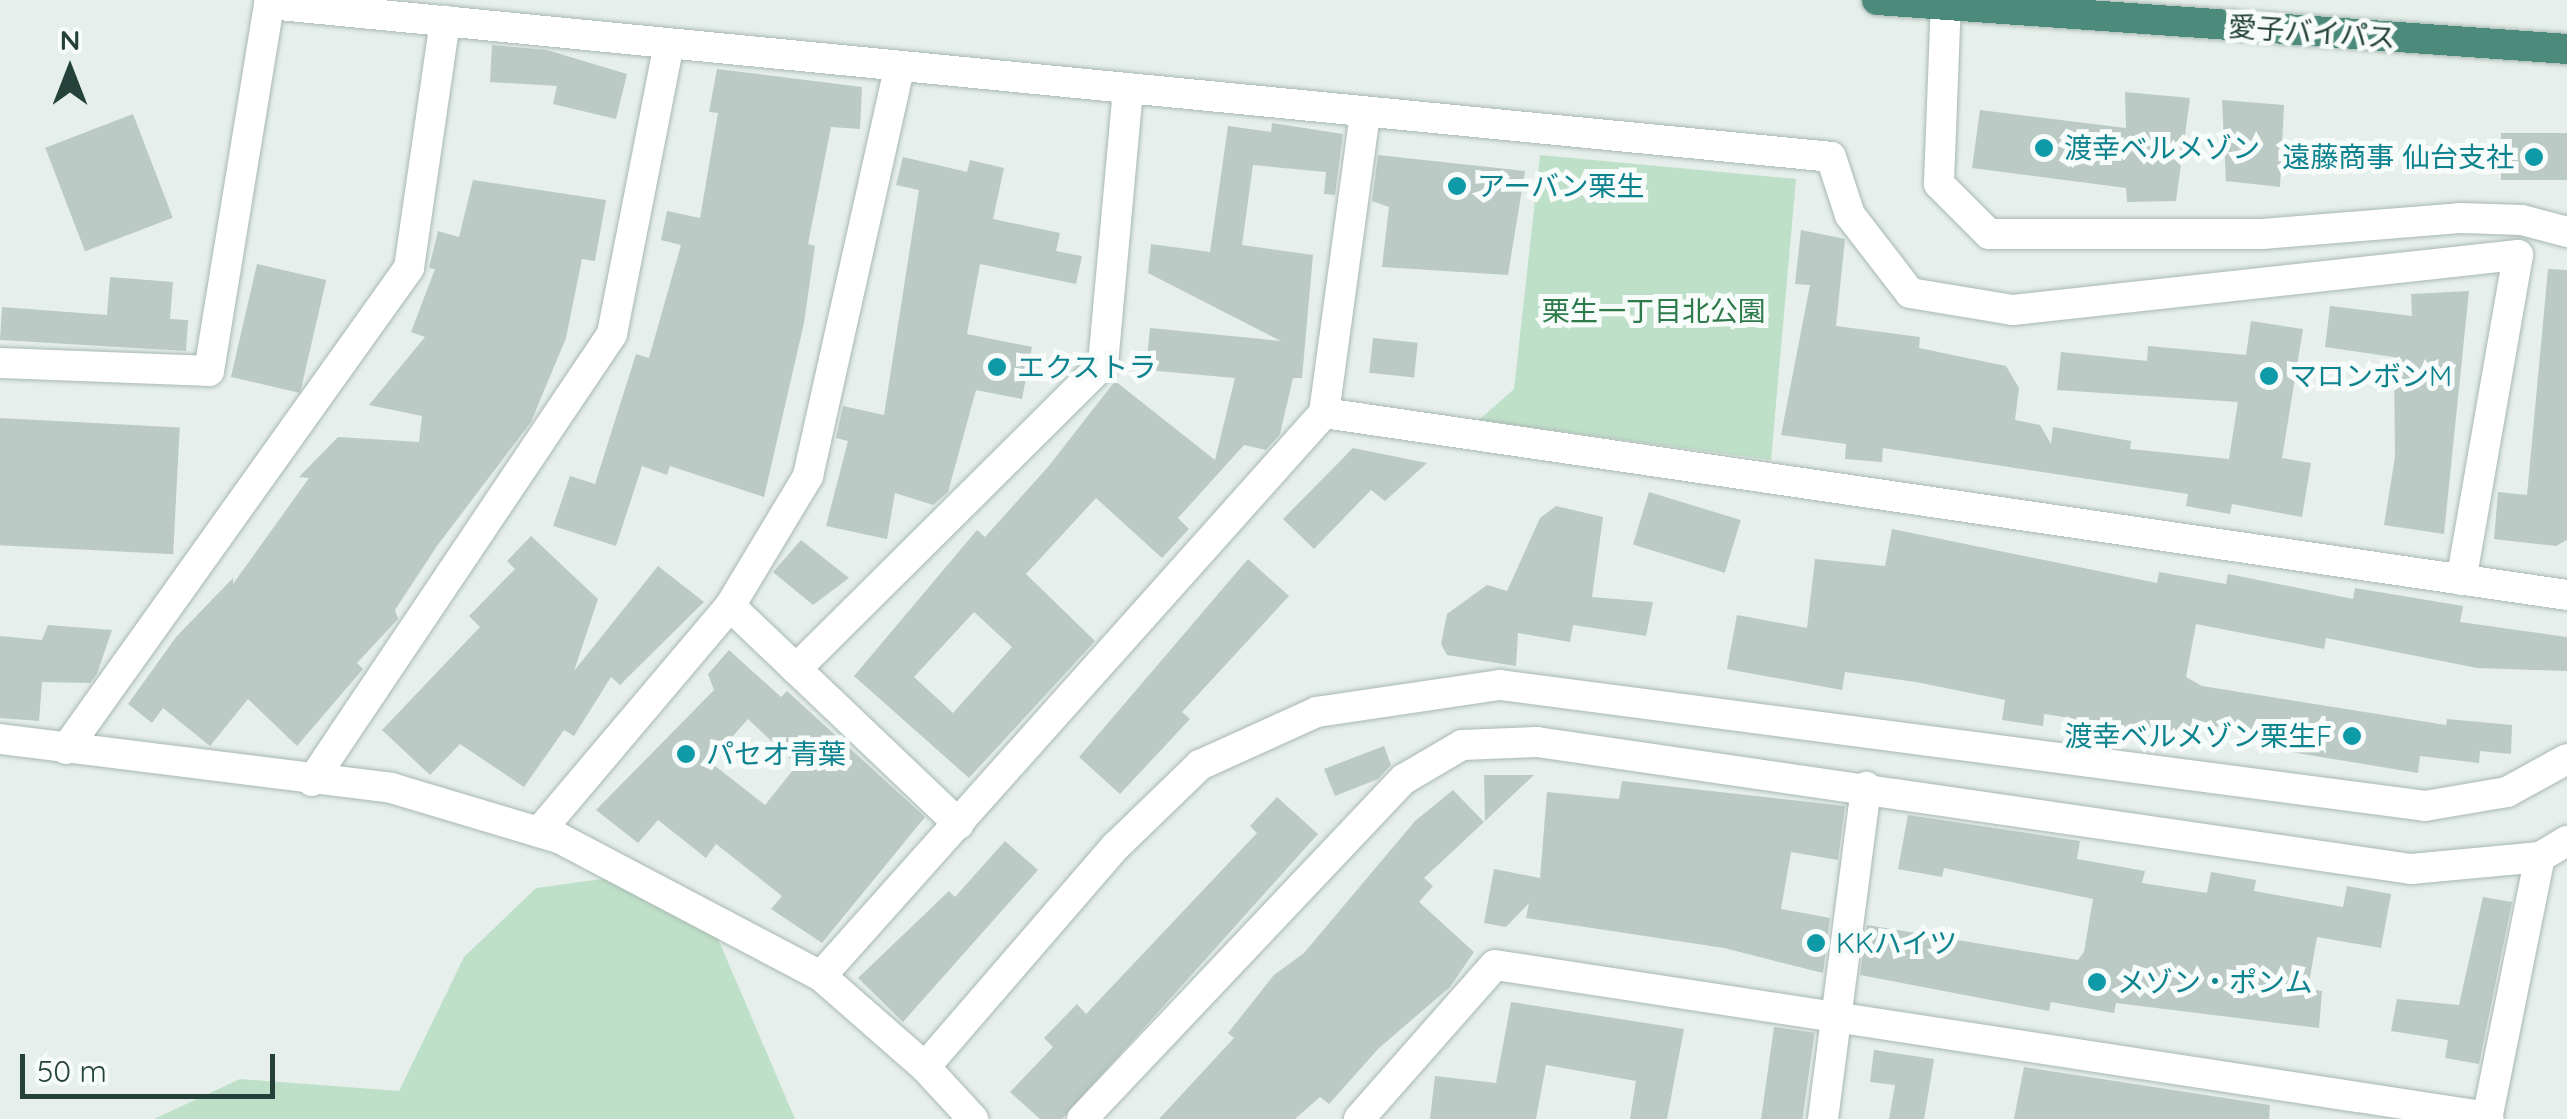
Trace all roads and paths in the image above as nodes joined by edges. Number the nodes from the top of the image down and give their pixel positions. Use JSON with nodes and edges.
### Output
{"nodes":[{"id":1,"x":1877,"y":0,"type":"edge"},
{"id":2,"x":1946,"y":3,"type":"edge"},
{"id":3,"x":445,"y":22,"type":"junction"},
{"id":4,"x":669,"y":44,"type":"junction"},
{"id":5,"x":2567,"y":49,"type":"edge"},
{"id":6,"x":900,"y":66,"type":"junction"},
{"id":7,"x":1128,"y":88,"type":"junction"},
{"id":8,"x":1365,"y":113,"type":"junction"},
{"id":9,"x":2567,"y":232,"type":"edge"},
{"id":10,"x":0,"y":362,"type":"edge"},
{"id":11,"x":1324,"y":413,"type":"junction"},
{"id":12,"x":2461,"y":580,"type":"junction"},
{"id":13,"x":2567,"y":596,"type":"edge"},
{"id":14,"x":730,"y":606,"type":"junction"},
{"id":15,"x":796,"y":669,"type":"junction"},
{"id":16,"x":0,"y":739,"type":"edge"},
{"id":17,"x":66,"y":749,"type":"junction"},
{"id":18,"x":2567,"y":759,"type":"edge"},
{"id":19,"x":312,"y":781,"type":"junction"},
{"id":20,"x":1866,"y":787,"type":"junction"},
{"id":21,"x":959,"y":824,"type":"junction"},
{"id":22,"x":539,"y":832,"type":"junction"},
{"id":23,"x":2567,"y":841,"type":"edge"},
{"id":24,"x":2540,"y":857,"type":"junction"},
{"id":25,"x":821,"y":976,"type":"junction"},
{"id":26,"x":1836,"y":1021,"type":"junction"},
{"id":27,"x":925,"y":1068,"type":"junction"},
{"id":28,"x":2488,"y":1118,"type":"edge"},
{"id":29,"x":973,"y":1119,"type":"edge"},
{"id":30,"x":1082,"y":1119,"type":"edge"},
{"id":31,"x":1359,"y":1119,"type":"edge"},
{"id":32,"x":1823,"y":1119,"type":"edge"}],
"edges":[{"from":1,"to":2,"type":"highway","name":"愛子バイパス"},
{"from":2,"to":5,"type":"highway","name":"愛子バイパス"},
{"from":2,"to":9,"type":"street"},
{"from":3,"to":4,"type":"street"},
{"from":3,"to":10,"type":"street"},
{"from":3,"to":17,"type":"street"},
{"from":4,"to":6,"type":"street"},
{"from":4,"to":19,"type":"street"},
{"from":6,"to":7,"type":"street"},
{"from":6,"to":14,"type":"street"},
{"from":7,"to":8,"type":"street"},
{"from":7,"to":15,"type":"street"},
{"from":8,"to":11,"type":"street"},
{"from":8,"to":12,"type":"street"},
{"from":11,"to":12,"type":"street"},
{"from":11,"to":21,"type":"street"},
{"from":12,"to":13,"type":"street"},
{"from":14,"to":15,"type":"street"},
{"from":14,"to":22,"type":"street"},
{"from":15,"to":21,"type":"street"},
{"from":16,"to":17,"type":"street"},
{"from":17,"to":19,"type":"street"},
{"from":18,"to":27,"type":"street"},
{"from":19,"to":22,"type":"street"},
{"from":20,"to":24,"type":"street"},
{"from":20,"to":26,"type":"street"},
{"from":20,"to":30,"type":"street"},
{"from":21,"to":25,"type":"street"},
{"from":22,"to":25,"type":"street"},
{"from":23,"to":24,"type":"street"},
{"from":24,"to":28,"type":"street"},
{"from":25,"to":27,"type":"street"},
{"from":26,"to":28,"type":"street"},
{"from":26,"to":31,"type":"street"},
{"from":26,"to":32,"type":"street"},
{"from":27,"to":29,"type":"street"}]}
